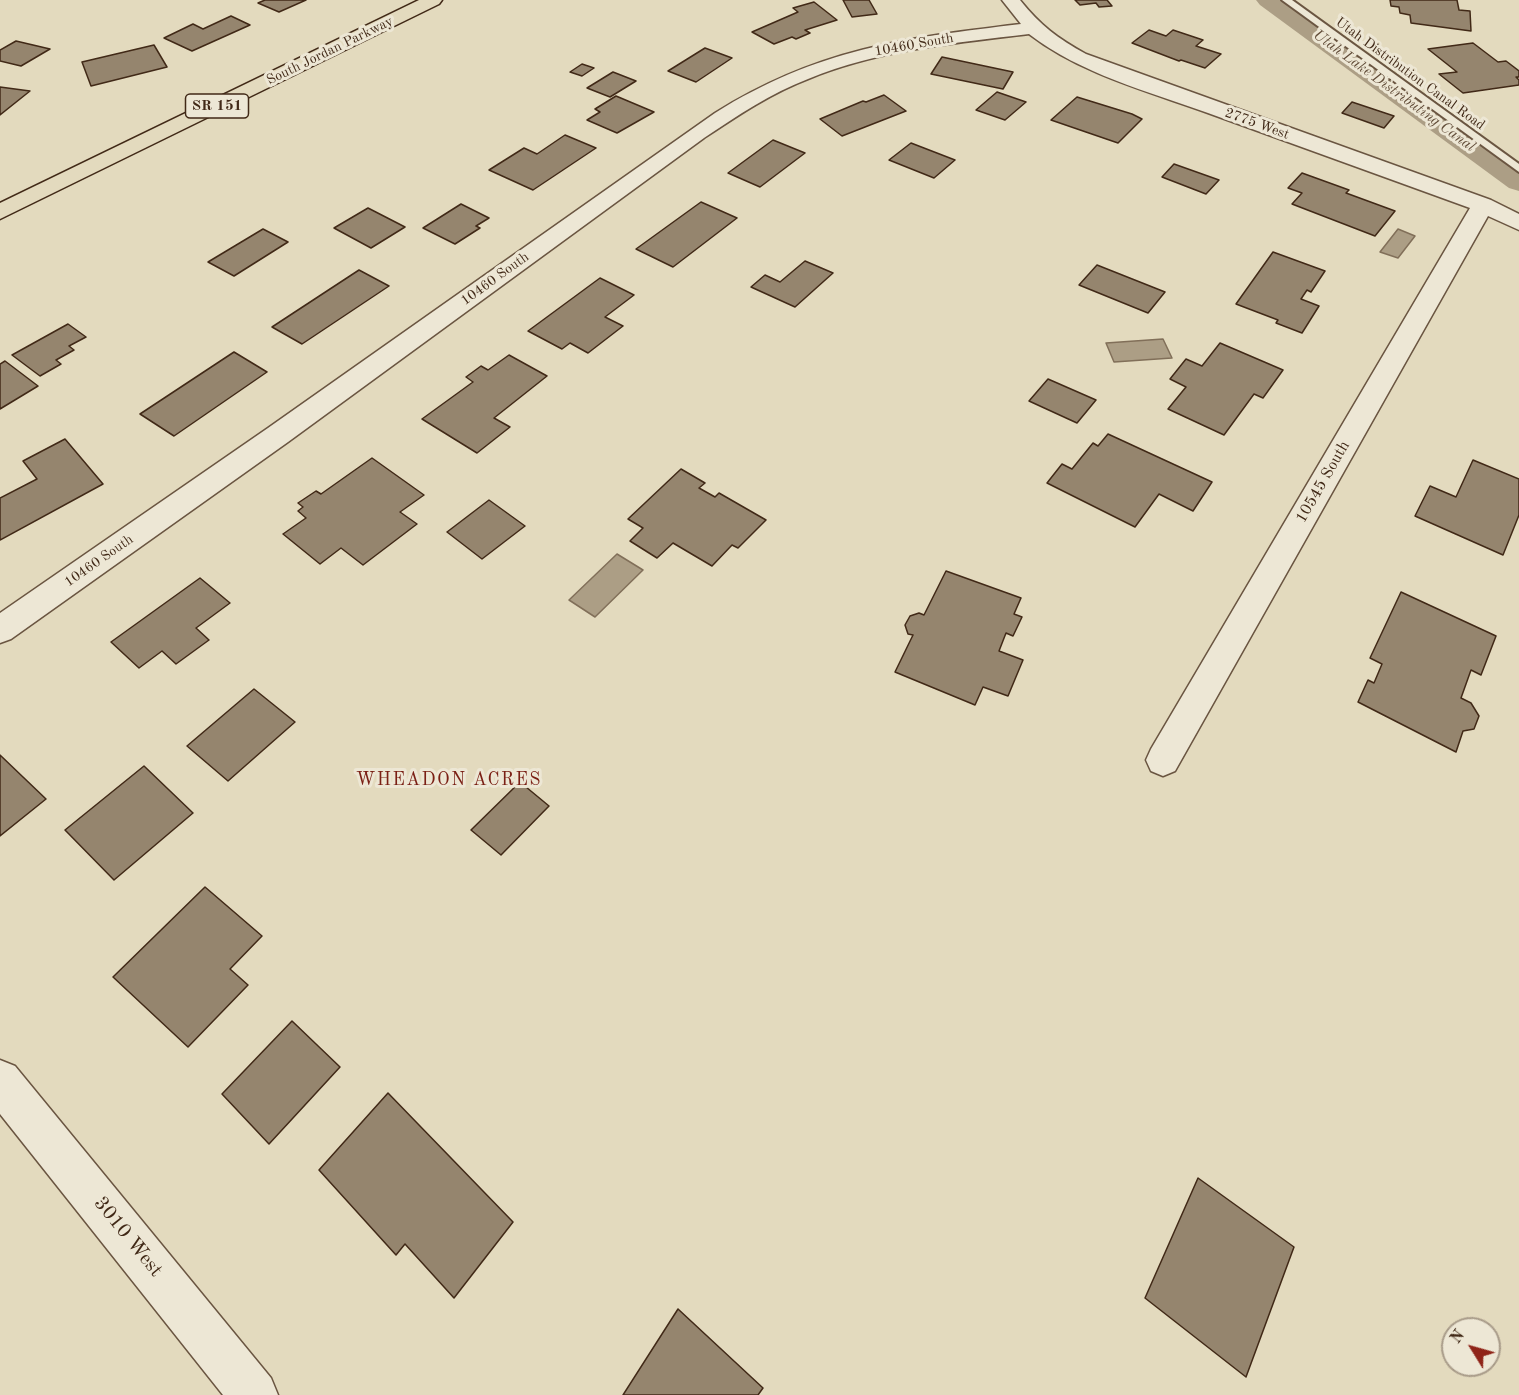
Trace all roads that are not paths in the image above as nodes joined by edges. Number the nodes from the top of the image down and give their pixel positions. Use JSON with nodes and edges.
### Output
{"nodes":[{"id":1,"x":434,"y":0,"type":"edge"},
{"id":2,"x":1011,"y":0,"type":"edge"},
{"id":3,"x":1286,"y":0,"type":"edge"},
{"id":4,"x":1033,"y":28,"type":"junction"},
{"id":5,"x":1519,"y":169,"type":"edge"},
{"id":6,"x":4,"y":205,"type":"edge"},
{"id":7,"x":1483,"y":205,"type":"junction"},
{"id":8,"x":1519,"y":223,"type":"edge"},
{"id":9,"x":0,"y":630,"type":"edge"},
{"id":10,"x":1163,"y":760,"type":"dead end"},
{"id":11,"x":0,"y":1081,"type":"edge"},
{"id":12,"x":254,"y":1395,"type":"edge"}],
"edges":[{"from":1,"to":6,"type":"main road","name":"South Jordan Parkway","number":"SR 151"},
{"from":2,"to":4,"type":"street","name":"2775 West"},
{"from":3,"to":5,"type":"lane","name":"Utah Distribution Canal Road"},
{"from":4,"to":7,"type":"street","name":"2775 West"},
{"from":4,"to":9,"type":"street","name":"10460 South"},
{"from":7,"to":8,"type":"street","name":"2775 West"},
{"from":7,"to":10,"type":"street","name":"10545 South"},
{"from":11,"to":12,"type":"street","name":"3010 West"}]}
